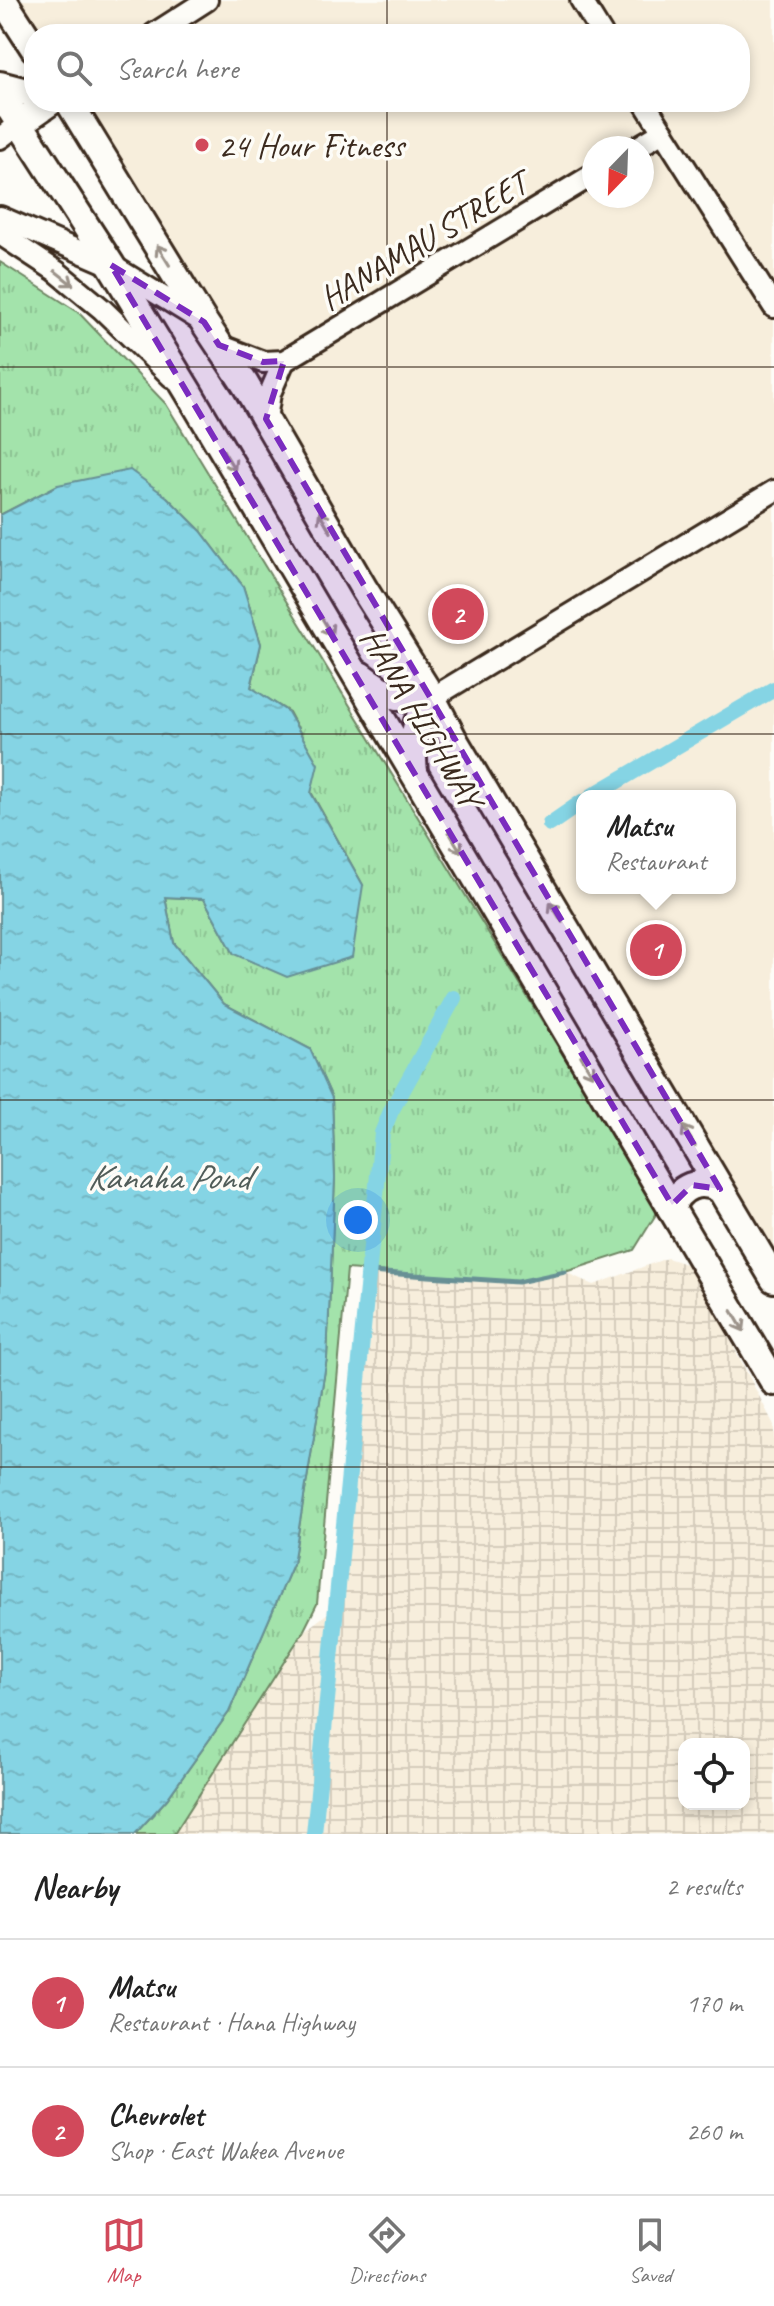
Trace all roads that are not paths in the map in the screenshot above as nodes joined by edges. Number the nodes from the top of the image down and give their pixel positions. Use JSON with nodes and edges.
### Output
{"nodes":[{"id":1,"x":3,"y":0,"type":"edge"},
{"id":2,"x":207,"y":0,"type":"edge"},
{"id":3,"x":581,"y":0,"type":"edge"},
{"id":4,"x":170,"y":24,"type":"edge"},
{"id":5,"x":596,"y":24,"type":"edge"},
{"id":6,"x":24,"y":33,"type":"edge"},
{"id":7,"x":0,"y":85,"type":"edge"},
{"id":8,"x":24,"y":91,"type":"edge"},
{"id":9,"x":0,"y":93,"type":"edge"},
{"id":10,"x":36,"y":112,"type":"edge"},
{"id":11,"x":75,"y":112,"type":"edge"},
{"id":12,"x":650,"y":112,"type":"edge"},
{"id":13,"x":10,"y":130,"type":"edge"},
{"id":14,"x":663,"y":132,"type":"junction"},
{"id":15,"x":654,"y":137,"type":"edge"},
{"id":16,"x":582,"y":181,"type":"edge"},
{"id":17,"x":0,"y":217,"type":"edge"},
{"id":18,"x":0,"y":234,"type":"edge"},
{"id":19,"x":111,"y":265,"type":"junction"},
{"id":20,"x":774,"y":307,"type":"edge"},
{"id":21,"x":204,"y":322,"type":"junction"},
{"id":22,"x":219,"y":345,"type":"junction"},
{"id":23,"x":284,"y":361,"type":"junction"},
{"id":24,"x":189,"y":393,"type":"junction"},
{"id":25,"x":266,"y":419,"type":"junction"},
{"id":26,"x":774,"y":491,"type":"edge"},
{"id":27,"x":349,"y":664,"type":"junction"},
{"id":28,"x":432,"y":698,"type":"junction"},
{"id":29,"x":415,"y":775,"type":"junction"},
{"id":30,"x":720,"y":1189,"type":"junction"},
{"id":31,"x":671,"y":1209,"type":"junction"},
{"id":32,"x":774,"y":1279,"type":"edge"},
{"id":33,"x":774,"y":1382,"type":"edge"}],
"edges":[{"from":1,"to":6,"type":"main road"},
{"from":2,"to":4,"type":"street"},
{"from":3,"to":5,"type":"street"},
{"from":7,"to":8,"type":"main road"},
{"from":9,"to":13,"type":"main road","name":"HANA HIGHWAY"},
{"from":10,"to":13,"type":"main road"},
{"from":21,"to":11,"type":"main road","name":"HANA HIGHWAY","one_way":true},
{"from":12,"to":14,"type":"street"},
{"from":13,"to":19,"type":"main road","name":"HANA HIGHWAY"},
{"from":14,"to":15,"type":"street"},
{"from":14,"to":20,"type":"street"},
{"from":16,"to":23,"type":"street","name":"HANAMAU STREET"},
{"from":17,"to":19,"type":"street"},
{"from":18,"to":24,"type":"street","one_way":true},
{"from":19,"to":21,"type":"street"},
{"from":19,"to":24,"type":"main road","name":"HANA HIGHWAY"},
{"from":21,"to":22,"type":"main road","name":"HANA HIGHWAY"},
{"from":22,"to":23,"type":"street"},
{"from":22,"to":25,"type":"main road","name":"HANA HIGHWAY"},
{"from":23,"to":25,"type":"street"},
{"from":24,"to":27,"type":"main road","name":"HANA HIGHWAY","one_way":true},
{"from":28,"to":25,"type":"main road","name":"HANA HIGHWAY","one_way":true},
{"from":26,"to":28,"type":"street"},
{"from":27,"to":28,"type":"main road"},
{"from":27,"to":29,"type":"main road","name":"HANA HIGHWAY"},
{"from":28,"to":29,"type":"main road"},
{"from":30,"to":28,"type":"main road","name":"HANA HIGHWAY","one_way":true},
{"from":29,"to":31,"type":"main road","name":"HANA HIGHWAY","one_way":true},
{"from":30,"to":31,"type":"main road"},
{"from":30,"to":32,"type":"main road","name":"HANA HIGHWAY"},
{"from":31,"to":33,"type":"main road","name":"HANA HIGHWAY","one_way":true}]}
